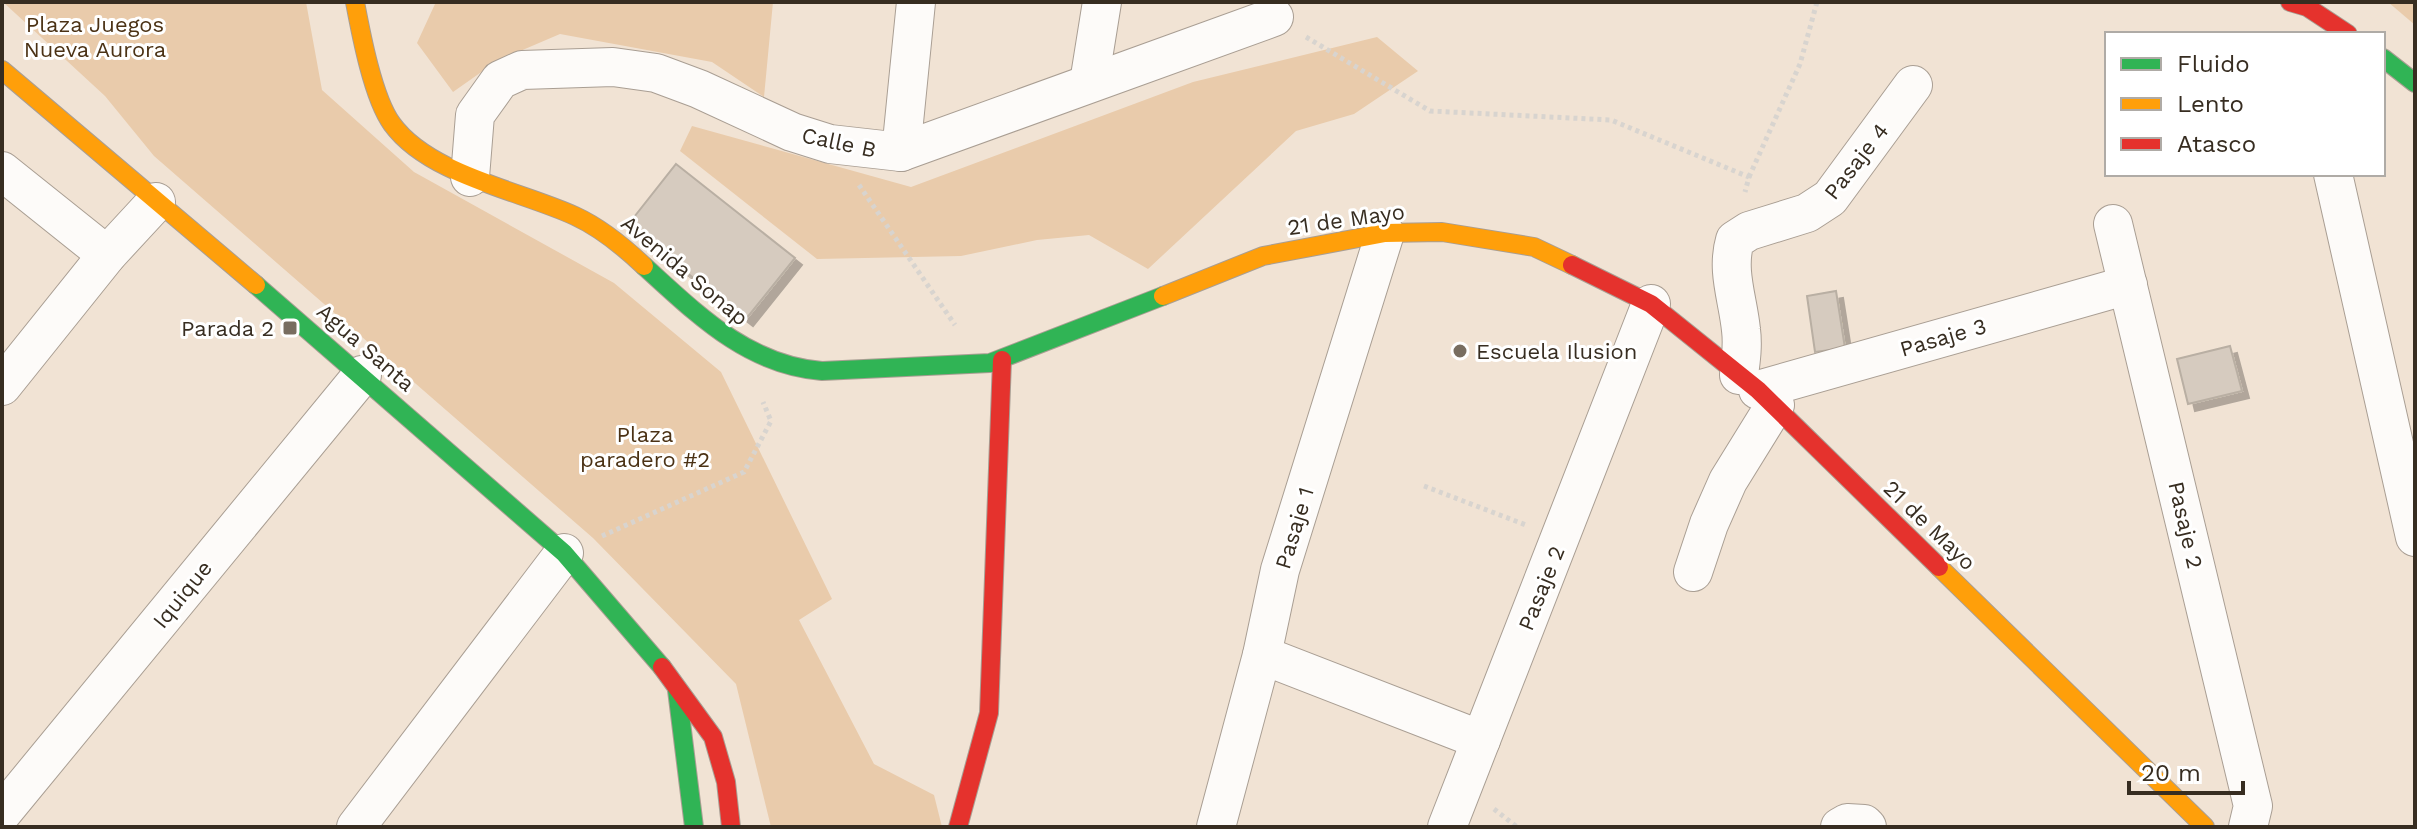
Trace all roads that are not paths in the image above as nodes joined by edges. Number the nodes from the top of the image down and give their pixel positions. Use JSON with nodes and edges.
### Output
{"nodes":[{"id":1,"x":355,"y":2,"type":"edge"},
{"id":2,"x":916,"y":2,"type":"edge"},
{"id":3,"x":1102,"y":2,"type":"edge"},
{"id":4,"x":2290,"y":2,"type":"edge"},
{"id":5,"x":1274,"y":17,"type":"road end"},
{"id":6,"x":2345,"y":32,"type":"edge"},
{"id":7,"x":2385,"y":60,"type":"edge"},
{"id":8,"x":2,"y":70,"type":"edge"},
{"id":9,"x":1089,"y":83,"type":"junction"},
{"id":10,"x":2415,"y":83,"type":"edge"},
{"id":11,"x":1913,"y":85,"type":"dead end"},
{"id":12,"x":901,"y":152,"type":"junction"},
{"id":13,"x":2,"y":171,"type":"edge"},
{"id":14,"x":2333,"y":176,"type":"edge"},
{"id":15,"x":470,"y":177,"type":"junction"},
{"id":16,"x":156,"y":202,"type":"junction"},
{"id":17,"x":2113,"y":224,"type":"dead end"},
{"id":18,"x":1385,"y":233,"type":"junction"},
{"id":19,"x":107,"y":255,"type":"junction"},
{"id":20,"x":2128,"y":285,"type":"junction"},
{"id":21,"x":1651,"y":304,"type":"junction"},
{"id":22,"x":1002,"y":360,"type":"junction"},
{"id":23,"x":362,"y":375,"type":"junction"},
{"id":24,"x":2,"y":386,"type":"edge"},
{"id":25,"x":1757,"y":390,"type":"junction"},
{"id":26,"x":2415,"y":537,"type":"edge"},
{"id":27,"x":564,"y":553,"type":"junction"},
{"id":28,"x":1693,"y":572,"type":"dead end"},
{"id":29,"x":1262,"y":655,"type":"junction"},
{"id":30,"x":676,"y":684,"type":"junction"},
{"id":31,"x":1481,"y":740,"type":"junction"},
{"id":32,"x":2,"y":813,"type":"edge"},
{"id":33,"x":356,"y":827,"type":"edge"},
{"id":34,"x":694,"y":827,"type":"edge"},
{"id":35,"x":731,"y":827,"type":"edge"},
{"id":36,"x":958,"y":827,"type":"edge"},
{"id":37,"x":1216,"y":827,"type":"edge"},
{"id":38,"x":1447,"y":827,"type":"edge"},
{"id":39,"x":1840,"y":827,"type":"edge"},
{"id":40,"x":1867,"y":827,"type":"edge"},
{"id":41,"x":2205,"y":827,"type":"edge"},
{"id":42,"x":2248,"y":827,"type":"edge"}],
"edges":[{"from":1,"to":15,"type":"street","name":"Avenida Sonap"},
{"from":2,"to":12,"type":"street"},
{"from":3,"to":9,"type":"street"},
{"from":4,"to":6,"type":"street"},
{"from":5,"to":9,"type":"street","name":"Calle B"},
{"from":7,"to":10,"type":"street"},
{"from":8,"to":16,"type":"street","name":"Agua Santa"},
{"from":9,"to":12,"type":"street","name":"Calle B"},
{"from":11,"to":25,"type":"street","name":"Pasaje 4"},
{"from":12,"to":15,"type":"street","name":"Calle B"},
{"from":13,"to":19,"type":"street"},
{"from":14,"to":26,"type":"street"},
{"from":15,"to":22,"type":"street","name":"Avenida Sonap"},
{"from":16,"to":19,"type":"street"},
{"from":16,"to":23,"type":"street","name":"Agua Santa"},
{"from":17,"to":20,"type":"street","name":"Pasaje 2"},
{"from":18,"to":21,"type":"street","name":"21 de Mayo"},
{"from":18,"to":22,"type":"street","name":"21 de Mayo"},
{"from":18,"to":29,"type":"street","name":"Pasaje 1"},
{"from":19,"to":24,"type":"street"},
{"from":20,"to":25,"type":"street","name":"Pasaje 3"},
{"from":20,"to":42,"type":"street","name":"Pasaje 2"},
{"from":21,"to":25,"type":"street","name":"21 de Mayo"},
{"from":21,"to":31,"type":"street","name":"Pasaje 2"},
{"from":22,"to":36,"type":"street"},
{"from":23,"to":27,"type":"street","name":"Agua Santa"},
{"from":23,"to":32,"type":"street","name":"Iquique"},
{"from":25,"to":28,"type":"street"},
{"from":25,"to":41,"type":"street","name":"21 de Mayo"},
{"from":27,"to":30,"type":"street","name":"Agua Santa"},
{"from":27,"to":33,"type":"street"},
{"from":29,"to":31,"type":"street"},
{"from":29,"to":37,"type":"street","name":"Pasaje 1"},
{"from":30,"to":34,"type":"street"},
{"from":30,"to":35,"type":"street","name":"Agua Santa"},
{"from":31,"to":38,"type":"street","name":"Pasaje 2"},
{"from":39,"to":40,"type":"street"}]}
